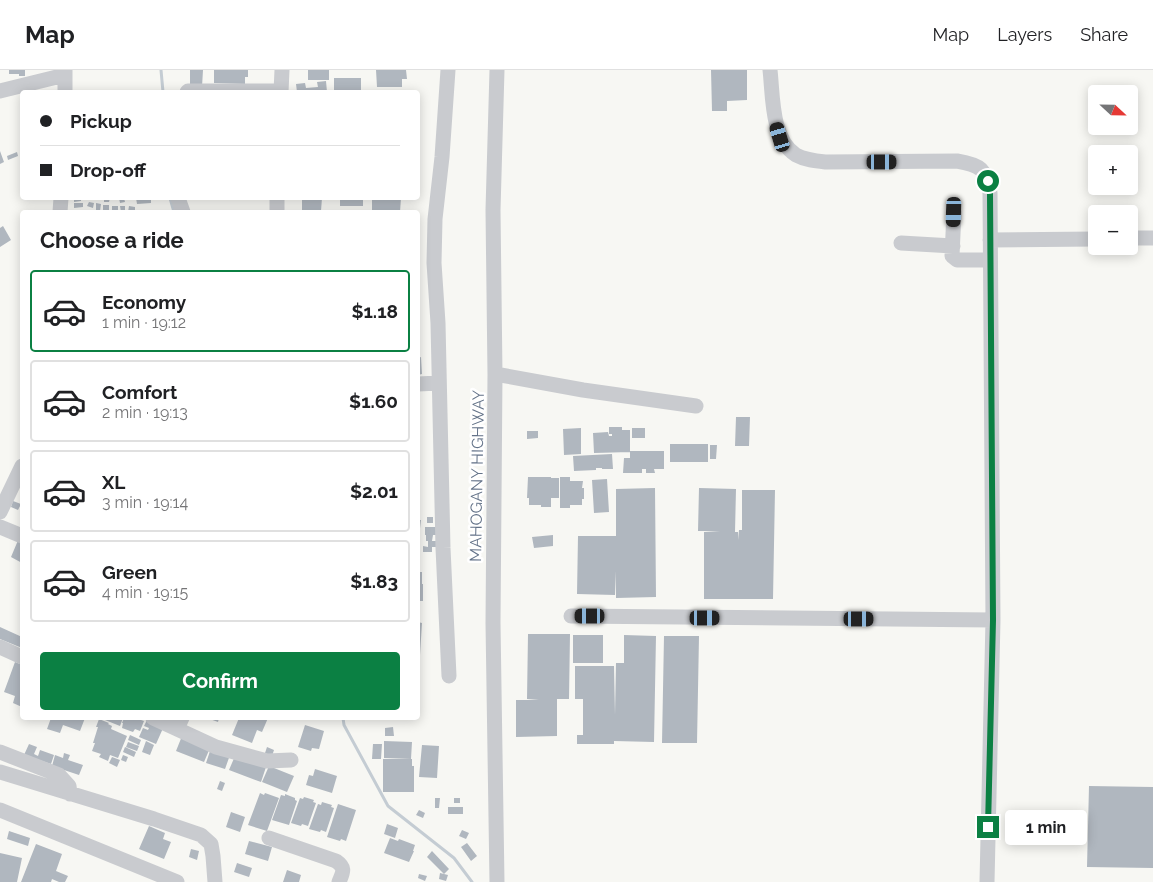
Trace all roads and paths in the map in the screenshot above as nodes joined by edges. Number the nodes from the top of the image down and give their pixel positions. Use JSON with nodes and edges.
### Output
{"nodes":[{"id":1,"x":282,"y":70,"type":"edge"},
{"id":2,"x":448,"y":70,"type":"edge"},
{"id":3,"x":497,"y":70,"type":"edge"},
{"id":4,"x":770,"y":70,"type":"edge"},
{"id":5,"x":65,"y":72,"type":"edge"},
{"id":6,"x":65,"y":90,"type":"edge"},
{"id":7,"x":281,"y":90,"type":"edge"},
{"id":8,"x":0,"y":92,"type":"edge"},
{"id":9,"x":954,"y":212,"type":"dead end"},
{"id":10,"x":1138,"y":238,"type":"edge"},
{"id":11,"x":1153,"y":238,"type":"edge"},
{"id":12,"x":1088,"y":239,"type":"edge"},
{"id":13,"x":990,"y":240,"type":"junction"},
{"id":14,"x":901,"y":243,"type":"dead end"},
{"id":15,"x":953,"y":246,"type":"junction"},
{"id":16,"x":990,"y":260,"type":"junction"},
{"id":17,"x":495,"y":374,"type":"junction"},
{"id":18,"x":439,"y":383,"type":"junction"},
{"id":19,"x":420,"y":384,"type":"edge"},
{"id":20,"x":696,"y":406,"type":"dead end"},
{"id":21,"x":20,"y":470,"type":"edge"},
{"id":22,"x":0,"y":512,"type":"edge"},
{"id":23,"x":0,"y":527,"type":"edge"},
{"id":24,"x":20,"y":535,"type":"edge"},
{"id":25,"x":571,"y":616,"type":"dead end"},
{"id":26,"x":993,"y":620,"type":"junction"},
{"id":27,"x":0,"y":647,"type":"edge"},
{"id":28,"x":20,"y":656,"type":"edge"},
{"id":29,"x":449,"y":676,"type":"dead end"},
{"id":30,"x":163,"y":720,"type":"edge"},
{"id":31,"x":179,"y":723,"type":"edge"},
{"id":32,"x":0,"y":752,"type":"edge"},
{"id":33,"x":291,"y":760,"type":"dead end"},
{"id":34,"x":0,"y":772,"type":"edge"},
{"id":35,"x":70,"y":794,"type":"junction"},
{"id":36,"x":0,"y":810,"type":"edge"},
{"id":37,"x":269,"y":838,"type":"dead end"},
{"id":38,"x":177,"y":882,"type":"edge"},
{"id":39,"x":215,"y":882,"type":"edge"},
{"id":40,"x":339,"y":882,"type":"edge"},
{"id":41,"x":497,"y":882,"type":"edge"},
{"id":42,"x":987,"y":882,"type":"edge"}],
"edges":[{"from":1,"to":7,"type":"street"},
{"from":2,"to":18,"type":"street"},
{"from":3,"to":17,"type":"street","name":"MAHOGANY HIGHWAY"},
{"from":4,"to":13,"type":"street"},
{"from":5,"to":6,"type":"street"},
{"from":5,"to":8,"type":"street"},
{"from":9,"to":15,"type":"street"},
{"from":10,"to":11,"type":"street"},
{"from":12,"to":13,"type":"street"},
{"from":13,"to":16,"type":"street"},
{"from":14,"to":15,"type":"street"},
{"from":15,"to":16,"type":"street"},
{"from":16,"to":26,"type":"street"},
{"from":17,"to":20,"type":"street"},
{"from":17,"to":41,"type":"street","name":"MAHOGANY HIGHWAY"},
{"from":18,"to":19,"type":"street"},
{"from":18,"to":29,"type":"street"},
{"from":21,"to":22,"type":"street"},
{"from":23,"to":24,"type":"street"},
{"from":25,"to":26,"type":"street"},
{"from":26,"to":42,"type":"street"},
{"from":27,"to":28,"type":"street"},
{"from":30,"to":31,"type":"street"},
{"from":31,"to":33,"type":"street"},
{"from":32,"to":35,"type":"street"},
{"from":34,"to":35,"type":"street"},
{"from":35,"to":39,"type":"street"},
{"from":36,"to":38,"type":"street"},
{"from":37,"to":40,"type":"street"}]}
